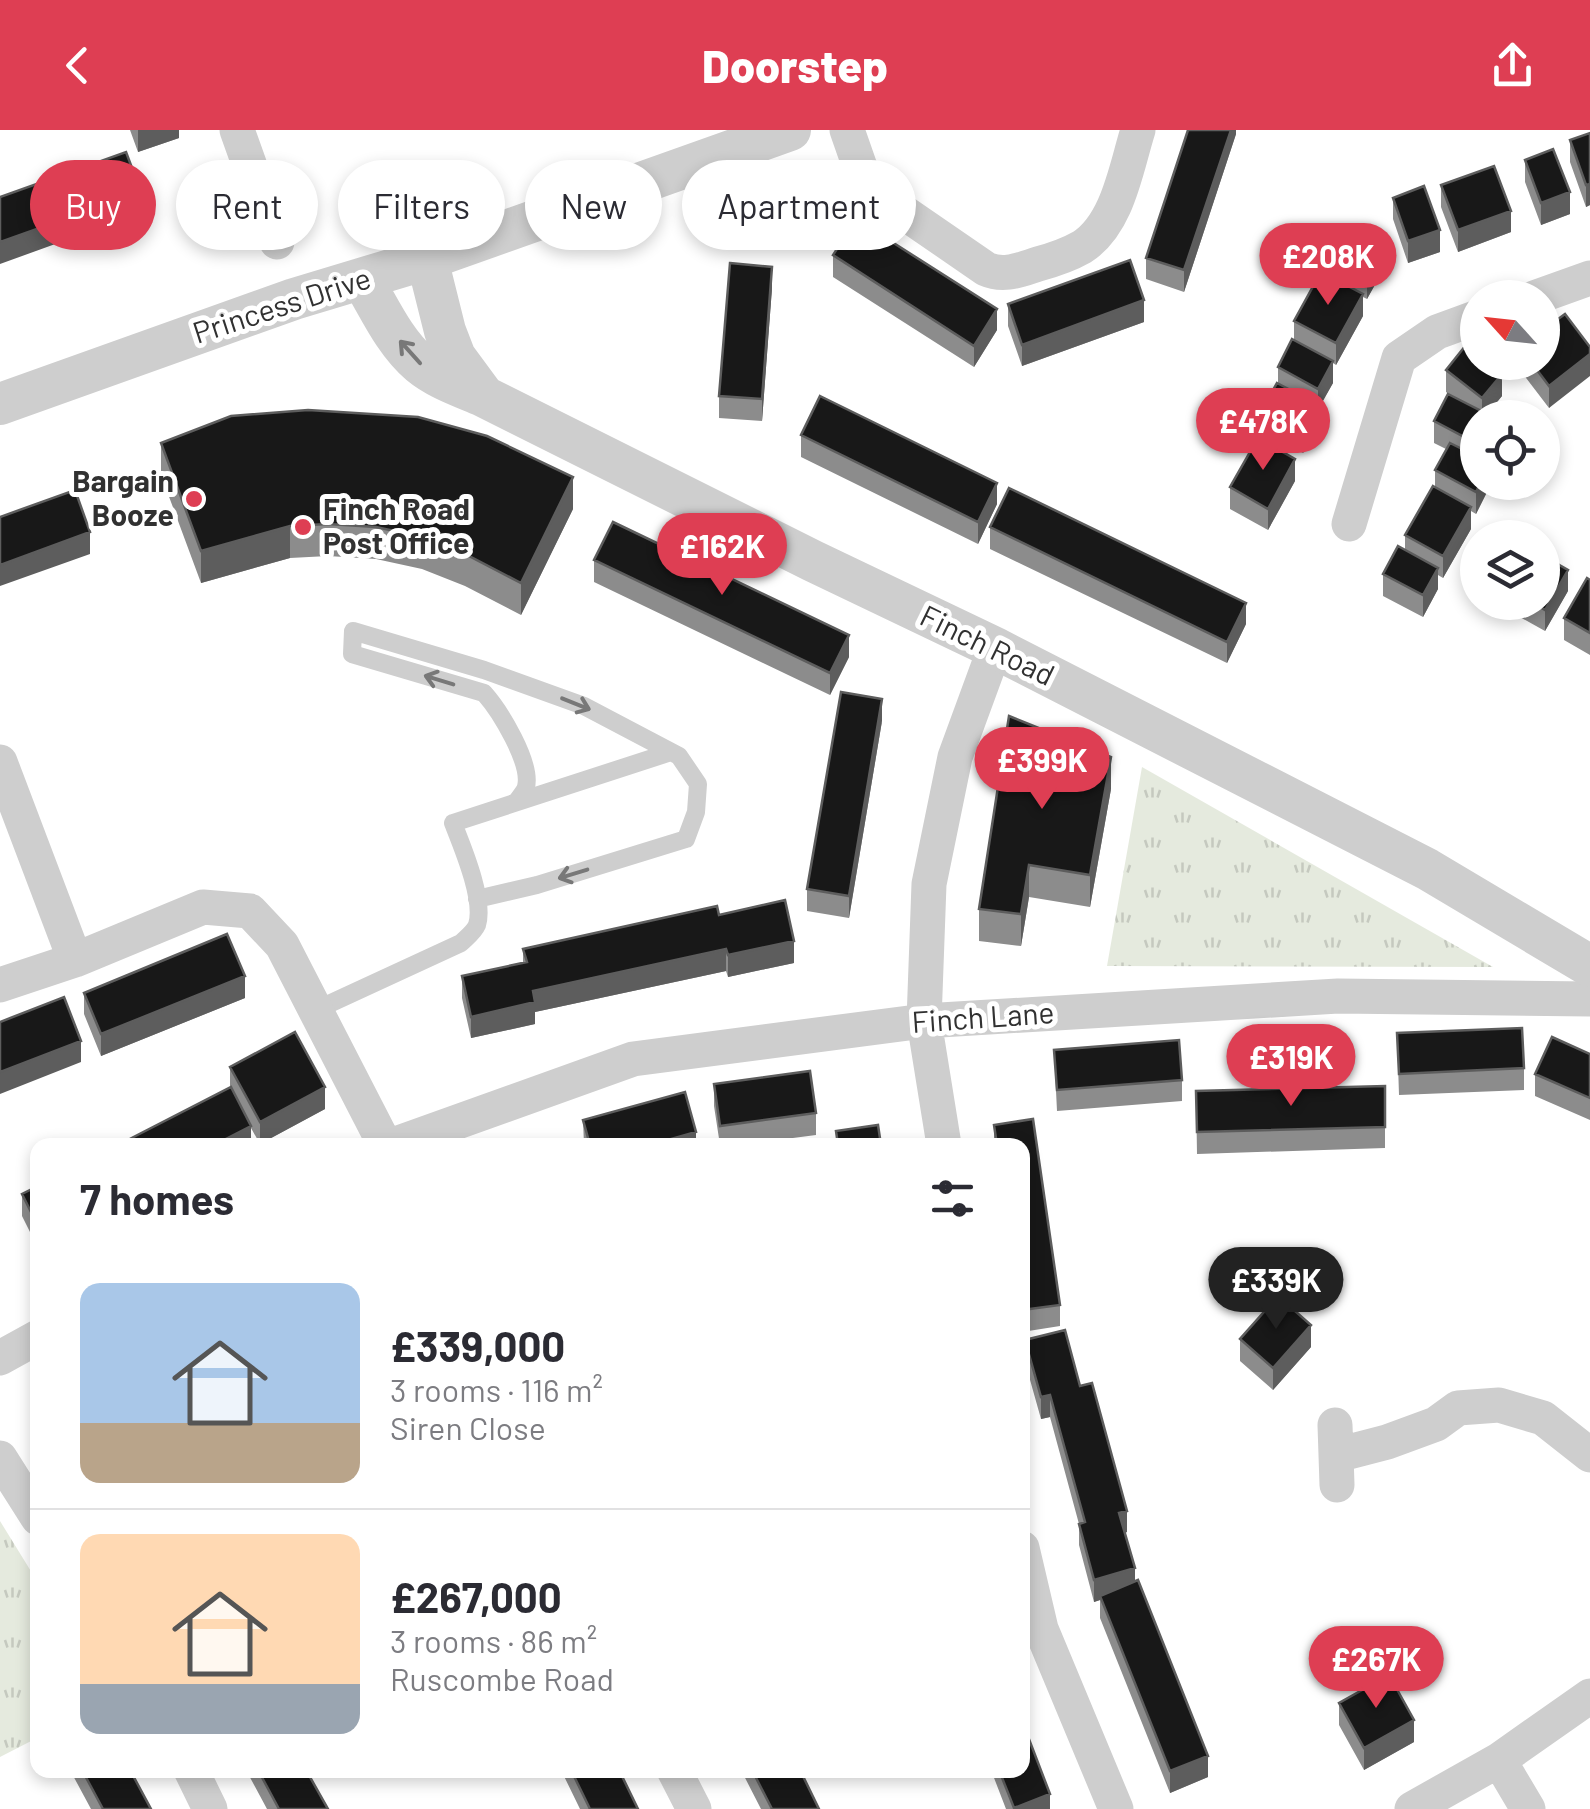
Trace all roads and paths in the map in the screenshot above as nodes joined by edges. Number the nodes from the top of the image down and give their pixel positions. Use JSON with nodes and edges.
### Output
{"nodes":[{"id":1,"x":237,"y":130,"type":"edge"},
{"id":2,"x":790,"y":130,"type":"edge"},
{"id":3,"x":847,"y":130,"type":"edge"},
{"id":4,"x":1138,"y":130,"type":"edge"},
{"id":5,"x":247,"y":160,"type":"edge"},
{"id":6,"x":427,"y":259,"type":"junction"},
{"id":7,"x":1590,"y":278,"type":"edge"},
{"id":8,"x":362,"y":279,"type":"junction"},
{"id":9,"x":1560,"y":289,"type":"edge"},
{"id":10,"x":1460,"y":324,"type":"edge"},
{"id":11,"x":483,"y":396,"type":"junction"},
{"id":12,"x":0,"y":404,"type":"edge"},
{"id":13,"x":1349,"y":524,"type":"dead end"},
{"id":14,"x":995,"y":648,"type":"junction"},
{"id":15,"x":671,"y":752,"type":"junction"},
{"id":16,"x":0,"y":762,"type":"edge"},
{"id":17,"x":517,"y":801,"type":"junction"},
{"id":18,"x":477,"y":899,"type":"junction"},
{"id":19,"x":75,"y":960,"type":"junction"},
{"id":20,"x":1590,"y":966,"type":"edge"},
{"id":21,"x":0,"y":985,"type":"edge"},
{"id":22,"x":1590,"y":999,"type":"edge"},
{"id":23,"x":316,"y":1010,"type":"junction"},
{"id":24,"x":924,"y":1021,"type":"junction"},
{"id":25,"x":382,"y":1138,"type":"edge"},
{"id":26,"x":413,"y":1138,"type":"edge"},
{"id":27,"x":943,"y":1138,"type":"edge"},
{"id":28,"x":30,"y":1341,"type":"edge"},
{"id":29,"x":0,"y":1358,"type":"edge"},
{"id":30,"x":1336,"y":1455,"type":"dead end"},
{"id":31,"x":1590,"y":1455,"type":"edge"},
{"id":32,"x":0,"y":1458,"type":"edge"},
{"id":33,"x":30,"y":1505,"type":"edge"},
{"id":34,"x":1030,"y":1582,"type":"edge"},
{"id":35,"x":1590,"y":1696,"type":"edge"},
{"id":36,"x":1500,"y":1760,"type":"junction"},
{"id":37,"x":195,"y":1778,"type":"edge"},
{"id":38,"x":678,"y":1778,"type":"edge"},
{"id":39,"x":210,"y":1809,"type":"edge"},
{"id":40,"x":694,"y":1809,"type":"edge"},
{"id":41,"x":1116,"y":1809,"type":"edge"},
{"id":42,"x":1412,"y":1809,"type":"edge"},
{"id":43,"x":1528,"y":1809,"type":"edge"}],
"edges":[{"from":1,"to":5,"type":"street"},
{"from":2,"to":6,"type":"street","name":"Princess Drive"},
{"from":3,"to":4,"type":"street"},
{"from":6,"to":8,"type":"street","name":"Princess Drive"},
{"from":6,"to":11,"type":"street","name":"Finch Road"},
{"from":7,"to":9,"type":"street"},
{"from":11,"to":8,"type":"street","name":"Finch Road","one_way":true},
{"from":8,"to":12,"type":"street","name":"Princess Drive"},
{"from":10,"to":13,"type":"street"},
{"from":11,"to":14,"type":"street","name":"Finch Road"},
{"from":14,"to":20,"type":"street","name":"Finch Road"},
{"from":14,"to":24,"type":"street"},
{"from":15,"to":17,"type":"lane"},
{"from":17,"to":15,"type":"lane","one_way":true},
{"from":15,"to":18,"type":"lane","one_way":true},
{"from":16,"to":19,"type":"street"},
{"from":17,"to":18,"type":"lane"},
{"from":18,"to":23,"type":"lane"},
{"from":19,"to":21,"type":"street"},
{"from":19,"to":23,"type":"street"},
{"from":22,"to":24,"type":"street","name":"Finch Lane"},
{"from":23,"to":25,"type":"street"},
{"from":24,"to":26,"type":"street","name":"Finch Lane"},
{"from":24,"to":27,"type":"street"},
{"from":28,"to":29,"type":"street"},
{"from":30,"to":31,"type":"street"},
{"from":32,"to":33,"type":"street"},
{"from":34,"to":41,"type":"street"},
{"from":35,"to":36,"type":"street"},
{"from":36,"to":42,"type":"street"},
{"from":36,"to":43,"type":"street"},
{"from":37,"to":39,"type":"street"},
{"from":38,"to":40,"type":"street"}]}
